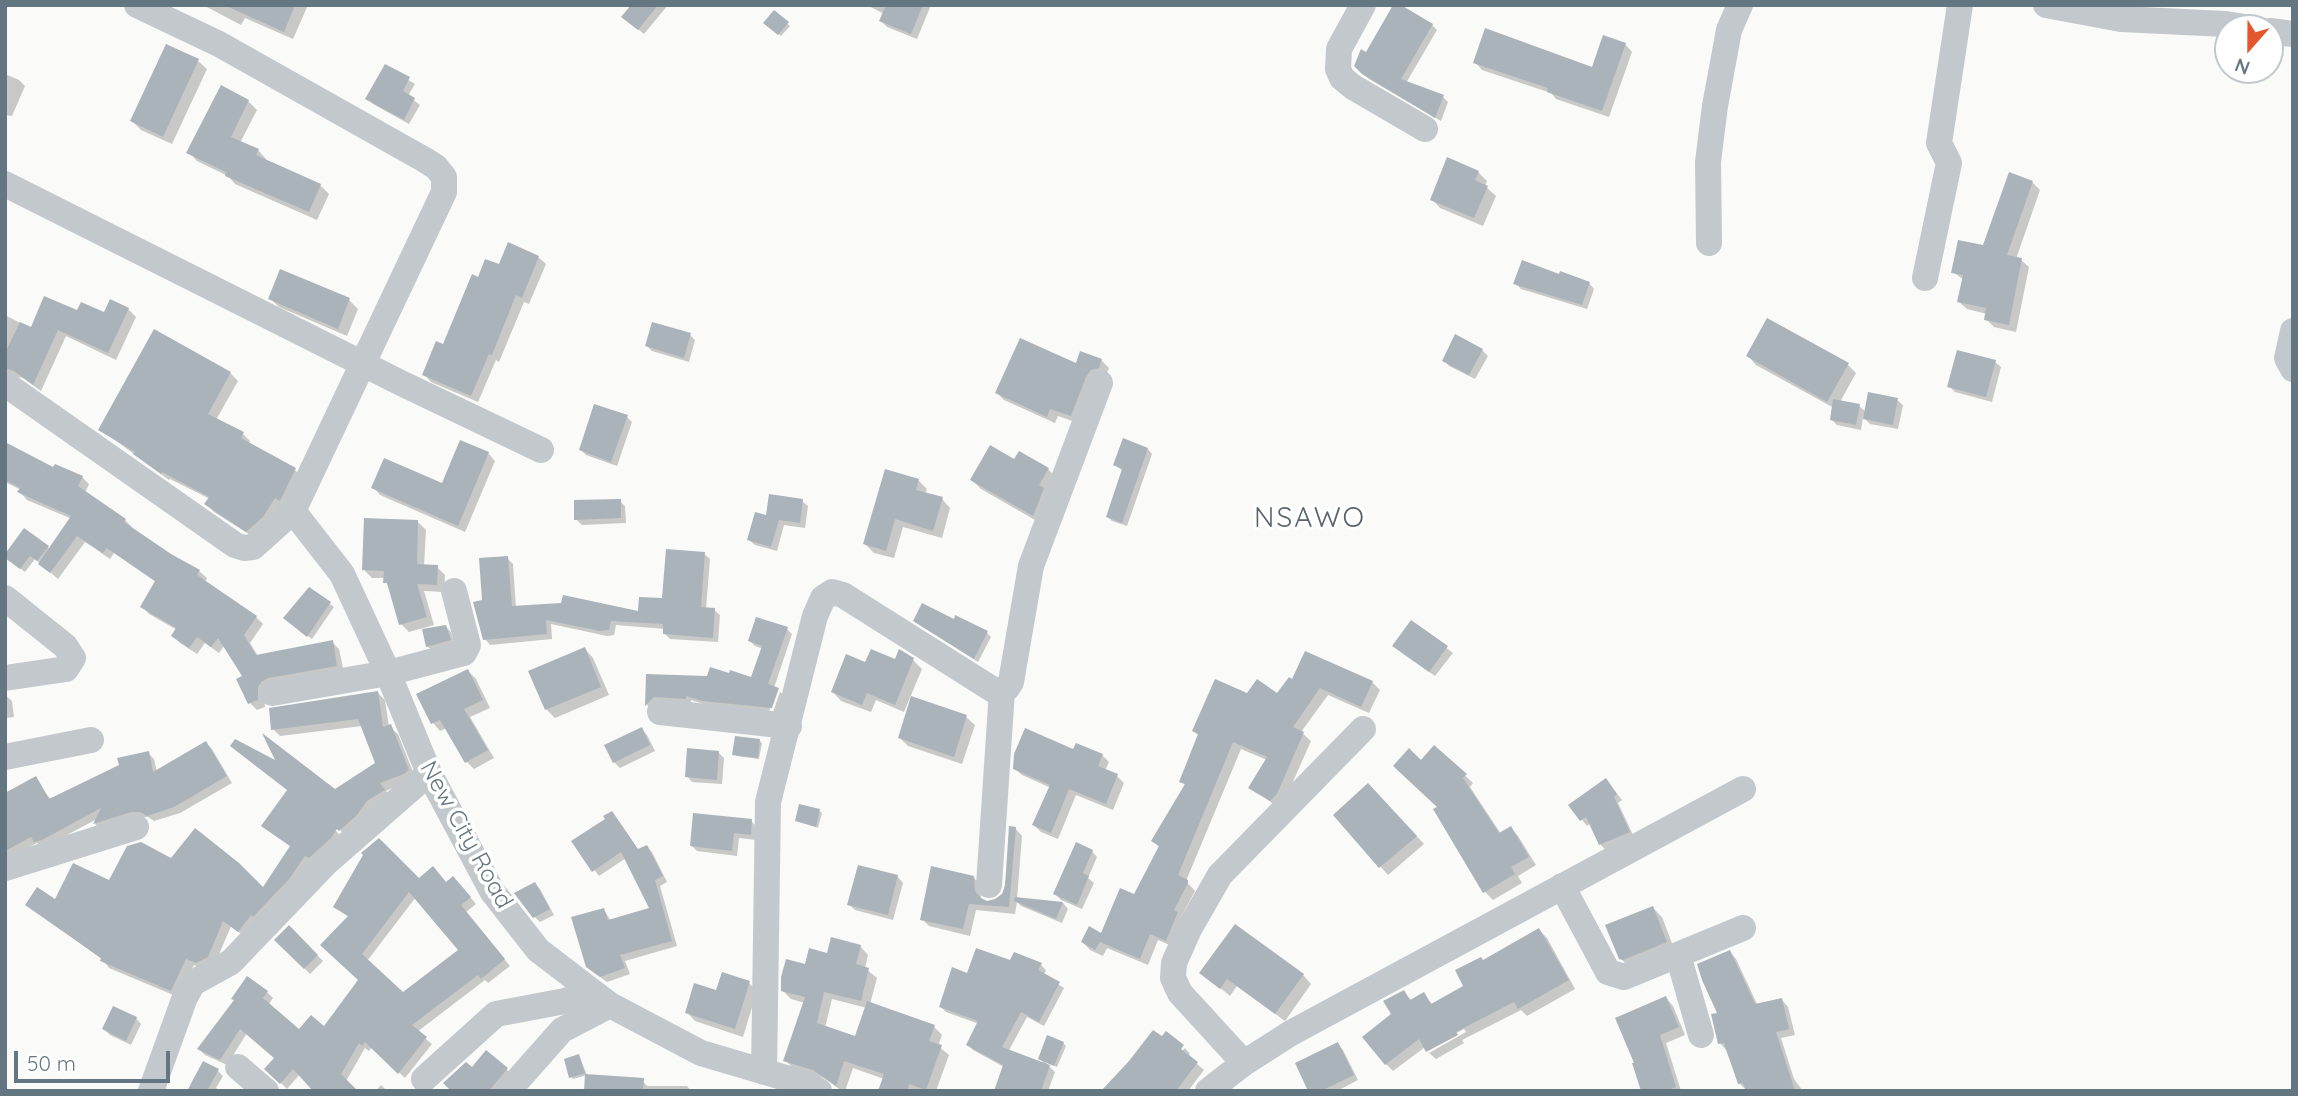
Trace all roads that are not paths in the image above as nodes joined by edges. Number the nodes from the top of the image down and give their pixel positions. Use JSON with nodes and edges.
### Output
{"nodes":[{"id":1,"x":137,"y":5,"type":"edge"},
{"id":2,"x":1363,"y":5,"type":"edge"},
{"id":3,"x":1740,"y":5,"type":"edge"},
{"id":4,"x":1960,"y":5,"type":"edge"},
{"id":5,"x":2046,"y":5,"type":"edge"},
{"id":6,"x":2214,"y":23,"type":"edge"},
{"id":7,"x":1425,"y":129,"type":"dead end"},
{"id":8,"x":5,"y":184,"type":"edge"},
{"id":9,"x":1709,"y":243,"type":"dead end"},
{"id":10,"x":1925,"y":278,"type":"dead end"},
{"id":11,"x":2293,"y":331,"type":"edge"},
{"id":12,"x":363,"y":365,"type":"junction"},
{"id":13,"x":2293,"y":369,"type":"edge"},
{"id":14,"x":1100,"y":383,"type":"dead end"},
{"id":15,"x":5,"y":384,"type":"edge"},
{"id":16,"x":541,"y":450,"type":"dead end"},
{"id":17,"x":293,"y":511,"type":"junction"},
{"id":18,"x":454,"y":591,"type":"dead end"},
{"id":19,"x":5,"y":598,"type":"edge"},
{"id":20,"x":388,"y":673,"type":"junction"},
{"id":21,"x":5,"y":678,"type":"edge"},
{"id":22,"x":1002,"y":691,"type":"junction"},
{"id":23,"x":272,"y":693,"type":"dead end"},
{"id":24,"x":660,"y":712,"type":"dead end"},
{"id":25,"x":789,"y":726,"type":"junction"},
{"id":26,"x":1363,"y":729,"type":"dead end"},
{"id":27,"x":91,"y":740,"type":"dead end"},
{"id":28,"x":5,"y":757,"type":"edge"},
{"id":29,"x":429,"y":773,"type":"junction"},
{"id":30,"x":1743,"y":789,"type":"dead end"},
{"id":31,"x":136,"y":827,"type":"dead end"},
{"id":32,"x":5,"y":868,"type":"edge"},
{"id":33,"x":989,"y":885,"type":"dead end"},
{"id":34,"x":1562,"y":886,"type":"junction"},
{"id":35,"x":1743,"y":928,"type":"dead end"},
{"id":36,"x":1678,"y":955,"type":"junction"},
{"id":37,"x":602,"y":998,"type":"junction"},
{"id":38,"x":1701,"y":1035,"type":"dead end"},
{"id":39,"x":1244,"y":1063,"type":"junction"},
{"id":40,"x":238,"y":1067,"type":"dead end"},
{"id":41,"x":764,"y":1072,"type":"junction"},
{"id":42,"x":425,"y":1079,"type":"dead end"},
{"id":43,"x":151,"y":1091,"type":"edge"},
{"id":44,"x":266,"y":1091,"type":"edge"},
{"id":45,"x":508,"y":1091,"type":"edge"},
{"id":46,"x":819,"y":1091,"type":"edge"},
{"id":47,"x":1208,"y":1091,"type":"edge"}],
"edges":[{"from":1,"to":12,"type":"street"},
{"from":2,"to":7,"type":"street"},
{"from":3,"to":9,"type":"street"},
{"from":4,"to":10,"type":"street"},
{"from":5,"to":6,"type":"street"},
{"from":8,"to":12,"type":"street"},
{"from":11,"to":13,"type":"street"},
{"from":12,"to":16,"type":"street"},
{"from":12,"to":17,"type":"street"},
{"from":14,"to":22,"type":"street"},
{"from":15,"to":17,"type":"street"},
{"from":17,"to":20,"type":"street","name":"New City Road"},
{"from":18,"to":20,"type":"street"},
{"from":19,"to":21,"type":"street"},
{"from":20,"to":23,"type":"street"},
{"from":20,"to":29,"type":"street","name":"New City Road"},
{"from":22,"to":25,"type":"street"},
{"from":22,"to":33,"type":"street"},
{"from":24,"to":25,"type":"street"},
{"from":25,"to":41,"type":"street"},
{"from":26,"to":39,"type":"street"},
{"from":27,"to":28,"type":"street"},
{"from":29,"to":37,"type":"street","name":"New City Road"},
{"from":29,"to":43,"type":"street"},
{"from":30,"to":34,"type":"street"},
{"from":31,"to":32,"type":"street"},
{"from":34,"to":36,"type":"street"},
{"from":34,"to":39,"type":"street"},
{"from":35,"to":36,"type":"street"},
{"from":36,"to":38,"type":"street"},
{"from":37,"to":41,"type":"street","name":"New City Road"},
{"from":37,"to":42,"type":"street"},
{"from":37,"to":45,"type":"street"},
{"from":39,"to":47,"type":"street"},
{"from":40,"to":44,"type":"street"},
{"from":41,"to":46,"type":"street","name":"New City Road"}]}
